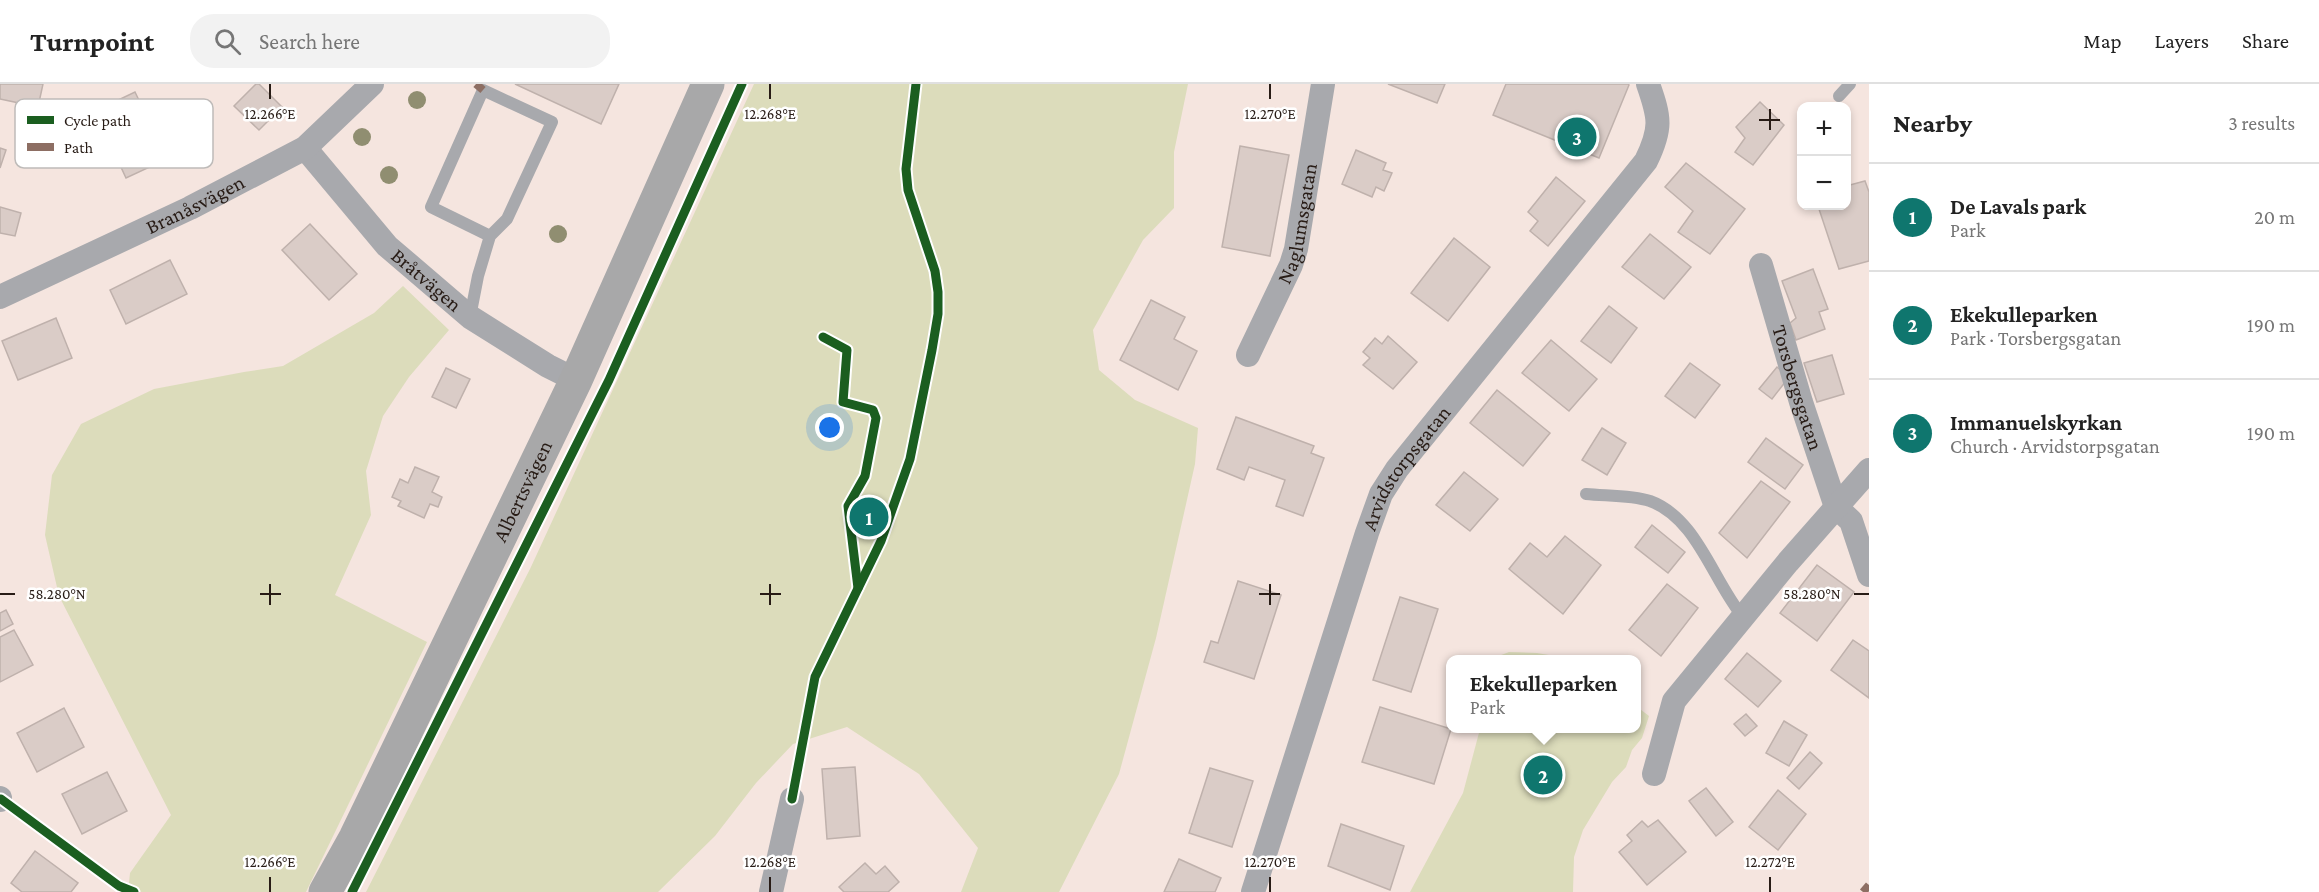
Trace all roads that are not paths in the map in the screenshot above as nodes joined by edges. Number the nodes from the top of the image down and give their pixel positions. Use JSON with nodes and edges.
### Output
{"nodes":[{"id":1,"x":372,"y":84,"type":"edge"},
{"id":2,"x":708,"y":84,"type":"edge"},
{"id":3,"x":1323,"y":84,"type":"edge"},
{"id":4,"x":1850,"y":84,"type":"edge"},
{"id":5,"x":1651,"y":92,"type":"edge"},
{"id":6,"x":1839,"y":96,"type":"dead end"},
{"id":7,"x":304,"y":148,"type":"junction"},
{"id":8,"x":490,"y":236,"type":"junction"},
{"id":9,"x":1761,"y":265,"type":"dead end"},
{"id":10,"x":0,"y":297,"type":"edge"},
{"id":11,"x":470,"y":317,"type":"junction"},
{"id":12,"x":1248,"y":355,"type":"dead end"},
{"id":13,"x":576,"y":380,"type":"junction"},
{"id":14,"x":1869,"y":470,"type":"edge"},
{"id":15,"x":1586,"y":494,"type":"dead end"},
{"id":16,"x":1836,"y":507,"type":"junction"},
{"id":17,"x":1869,"y":575,"type":"edge"},
{"id":18,"x":1743,"y":617,"type":"junction"},
{"id":19,"x":1654,"y":774,"type":"dead end"},
{"id":20,"x":792,"y":799,"type":"dead end"},
{"id":21,"x":325,"y":892,"type":"edge"},
{"id":22,"x":771,"y":892,"type":"edge"},
{"id":23,"x":1253,"y":892,"type":"edge"}],
"edges":[{"from":1,"to":7,"type":"street","name":"Branåsvägen"},
{"from":2,"to":13,"type":"street","name":"Albertsvägen"},
{"from":3,"to":12,"type":"street","name":"Naglumsgatan"},
{"from":4,"to":6,"type":"lane"},
{"from":5,"to":23,"type":"street","name":"Arvidstorpsgatan"},
{"from":7,"to":10,"type":"street","name":"Branåsvägen"},
{"from":7,"to":11,"type":"street","name":"Bråtvägen"},
{"from":8,"to":8,"type":"lane"},
{"from":8,"to":11,"type":"lane"},
{"from":9,"to":16,"type":"street","name":"Torsbergsgatan"},
{"from":11,"to":13,"type":"street","name":"Bråtvägen"},
{"from":13,"to":21,"type":"street","name":"Albertsvägen"},
{"from":14,"to":16,"type":"street"},
{"from":15,"to":18,"type":"lane"},
{"from":16,"to":17,"type":"street","name":"Torsbergsgatan"},
{"from":16,"to":18,"type":"street"},
{"from":18,"to":19,"type":"street"},
{"from":20,"to":22,"type":"street"}]}
